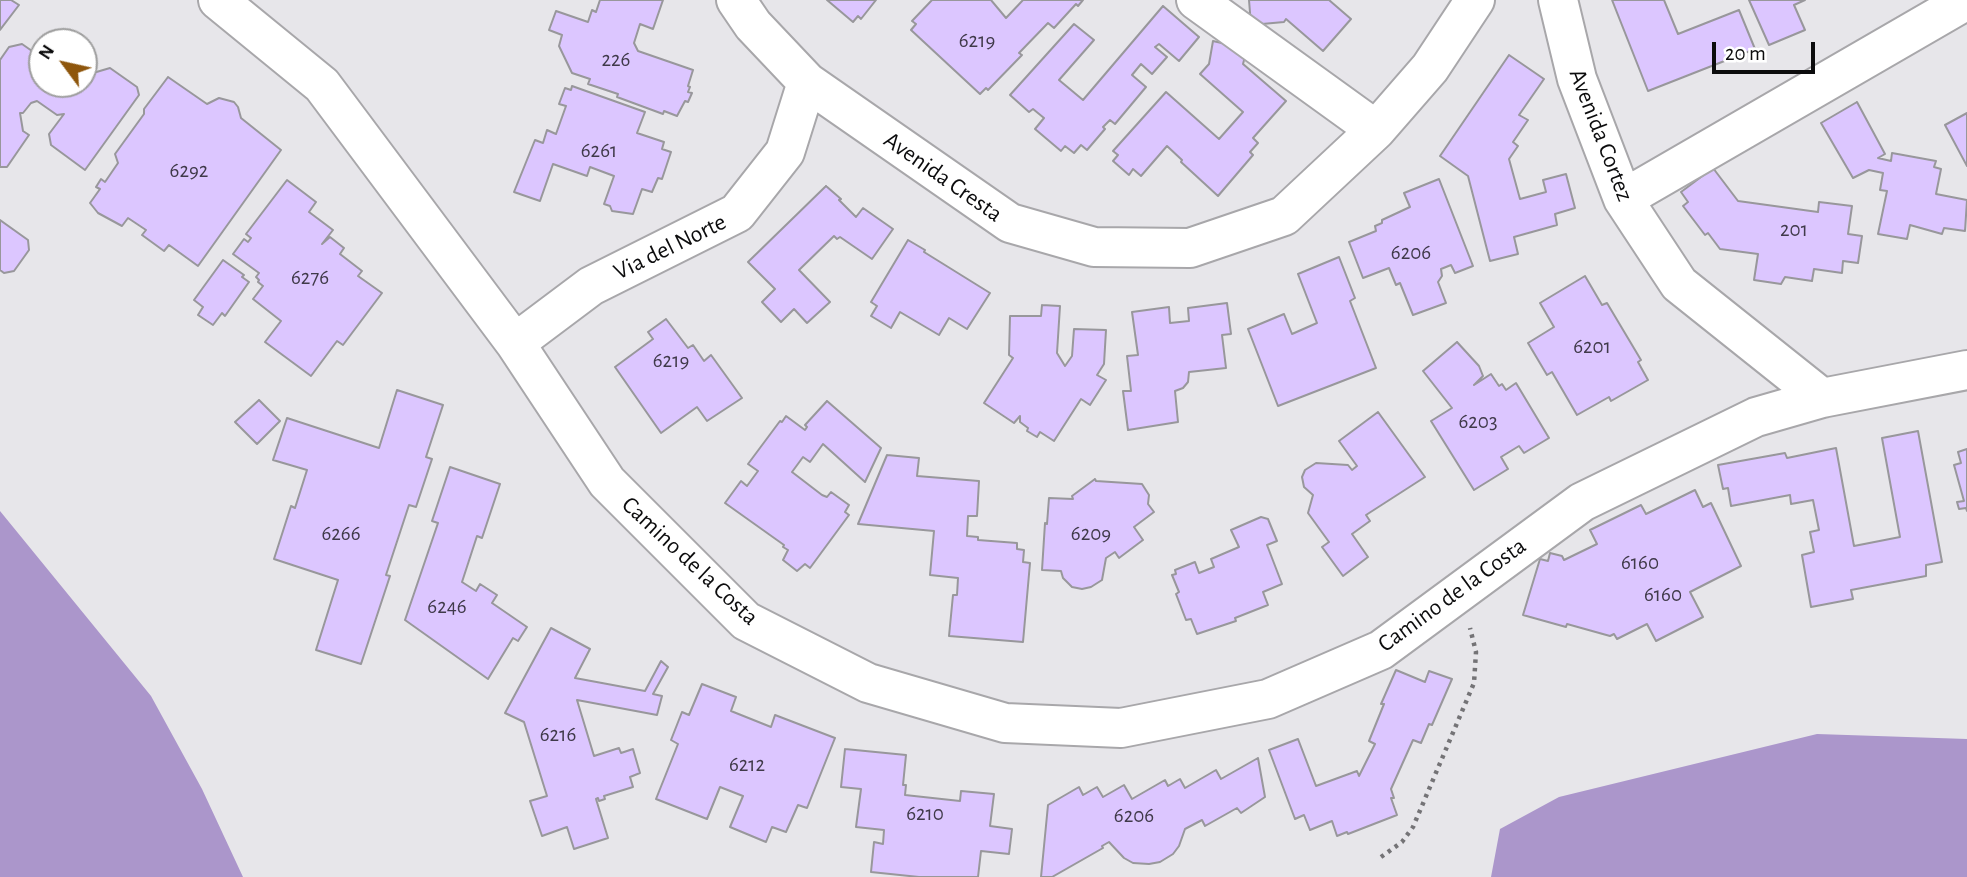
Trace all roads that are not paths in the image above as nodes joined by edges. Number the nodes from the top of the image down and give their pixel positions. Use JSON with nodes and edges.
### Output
{"nodes":[{"id":1,"x":218,"y":0,"type":"edge"},
{"id":2,"x":736,"y":0,"type":"edge"},
{"id":3,"x":1196,"y":0,"type":"edge"},
{"id":4,"x":1475,"y":0,"type":"edge"},
{"id":5,"x":1559,"y":0,"type":"edge"},
{"id":6,"x":1967,"y":0,"type":"edge"},
{"id":7,"x":807,"y":82,"type":"junction"},
{"id":8,"x":1376,"y":130,"type":"junction"},
{"id":9,"x":1622,"y":200,"type":"junction"},
{"id":10,"x":515,"y":343,"type":"junction"},
{"id":11,"x":1967,"y":370,"type":"edge"},
{"id":12,"x":1822,"y":398,"type":"junction"}],
"edges":[{"from":1,"to":10,"type":"street","name":"Camino de la Costa"},
{"from":2,"to":7,"type":"street","name":"Avenida Cresta"},
{"from":3,"to":8,"type":"street"},
{"from":4,"to":8,"type":"street","name":"Avenida Cresta"},
{"from":5,"to":9,"type":"street","name":"Avenida Cortez"},
{"from":6,"to":9,"type":"street"},
{"from":7,"to":8,"type":"street","name":"Avenida Cresta"},
{"from":7,"to":10,"type":"street","name":"Via del Norte"},
{"from":9,"to":12,"type":"street","name":"Avenida Cortez"},
{"from":10,"to":12,"type":"street","name":"Camino de la Costa"},
{"from":11,"to":12,"type":"street","name":"Camino de la Costa"}]}
